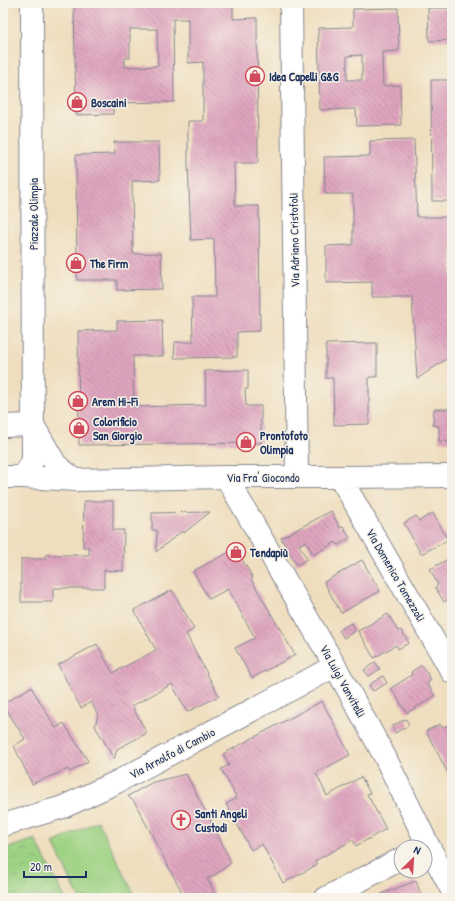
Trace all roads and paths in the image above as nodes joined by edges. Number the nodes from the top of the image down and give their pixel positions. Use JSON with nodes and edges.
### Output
{"nodes":[{"id":1,"x":32,"y":3,"type":"edge"},
{"id":2,"x":291,"y":3,"type":"edge"},
{"id":3,"x":33,"y":425,"type":"junction"},
{"id":4,"x":3,"y":426,"type":"edge"},
{"id":5,"x":452,"y":476,"type":"edge"},
{"id":6,"x":13,"y":477,"type":"edge"},
{"id":7,"x":226,"y":477,"type":"junction"},
{"id":8,"x":297,"y":477,"type":"junction"},
{"id":9,"x":340,"y":477,"type":"junction"},
{"id":10,"x":75,"y":480,"type":"junction"},
{"id":11,"x":335,"y":666,"type":"junction"},
{"id":12,"x":452,"y":672,"type":"edge"},
{"id":13,"x":3,"y":825,"type":"edge"},
{"id":14,"x":423,"y":839,"type":"edge"},
{"id":15,"x":433,"y":858,"type":"edge"},
{"id":16,"x":393,"y":863,"type":"edge"},
{"id":17,"x":452,"y":890,"type":"edge"},
{"id":18,"x":326,"y":898,"type":"edge"}],
"edges":[{"from":1,"to":3,"type":"street","name":"Piazzale Olimpia"},
{"from":2,"to":8,"type":"street","name":"Via Adriano Cristofoli"},
{"from":3,"to":4,"type":"street"},
{"from":3,"to":6,"type":"street","name":"Piazzale Olimpia"},
{"from":3,"to":10,"type":"street","name":"Piazzale Olimpia"},
{"from":5,"to":9,"type":"street","name":"Via Fra' Giocondo"},
{"from":6,"to":10,"type":"street","name":"Piazzale Olimpia"},
{"from":7,"to":8,"type":"street","name":"Via Fra' Giocondo"},
{"from":7,"to":10,"type":"street","name":"Via Fra' Giocondo"},
{"from":7,"to":11,"type":"street","name":"Via Luigi Vanvitelli"},
{"from":8,"to":9,"type":"street","name":"Via Fra' Giocondo"},
{"from":9,"to":12,"type":"street","name":"Via Domenico Tomezzoli"},
{"from":11,"to":13,"type":"street","name":"Via Arnolfo di Cambio"},
{"from":11,"to":14,"type":"street","name":"Via Luigi Vanvitelli"},
{"from":15,"to":17,"type":"street","name":"Via Luigi Vanvitelli"},
{"from":16,"to":18,"type":"street"}]}
